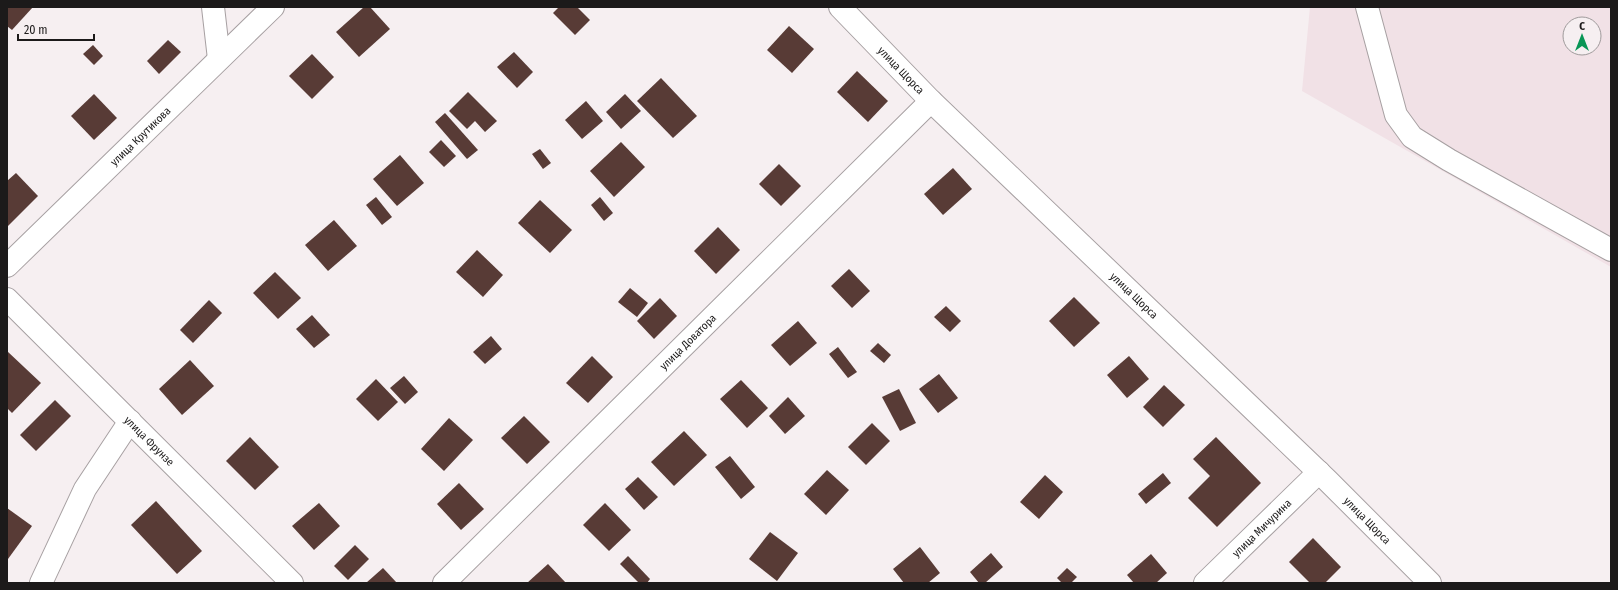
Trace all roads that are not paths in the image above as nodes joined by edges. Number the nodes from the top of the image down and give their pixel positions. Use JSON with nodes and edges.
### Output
{"nodes":[{"id":1,"x":214,"y":7,"type":"edge"},
{"id":2,"x":273,"y":7,"type":"edge"},
{"id":3,"x":840,"y":7,"type":"edge"},
{"id":4,"x":1367,"y":7,"type":"edge"},
{"id":5,"x":219,"y":60,"type":"junction"},
{"id":6,"x":931,"y":101,"type":"junction"},
{"id":7,"x":1611,"y":250,"type":"edge"},
{"id":8,"x":7,"y":266,"type":"edge"},
{"id":9,"x":7,"y":299,"type":"edge"},
{"id":10,"x":130,"y":421,"type":"junction"},
{"id":11,"x":1319,"y":472,"type":"junction"},
{"id":12,"x":41,"y":583,"type":"edge"},
{"id":13,"x":292,"y":583,"type":"edge"},
{"id":14,"x":444,"y":583,"type":"edge"},
{"id":15,"x":1205,"y":583,"type":"edge"},
{"id":16,"x":1430,"y":583,"type":"edge"}],
"edges":[{"from":1,"to":5,"type":"street"},
{"from":2,"to":5,"type":"street","name":"улица Крутикова"},
{"from":3,"to":6,"type":"street","name":"улица Щорса"},
{"from":4,"to":7,"type":"street"},
{"from":5,"to":8,"type":"street","name":"улица Крутикова"},
{"from":6,"to":11,"type":"street","name":"улица Щорса"},
{"from":6,"to":14,"type":"street","name":"улица Доватора"},
{"from":9,"to":10,"type":"street","name":"улица Фрунзе"},
{"from":10,"to":12,"type":"street"},
{"from":10,"to":13,"type":"street","name":"улица Фрунзе"},
{"from":11,"to":15,"type":"street","name":"улица Мичурина"},
{"from":11,"to":16,"type":"street","name":"улица Щорса"}]}
